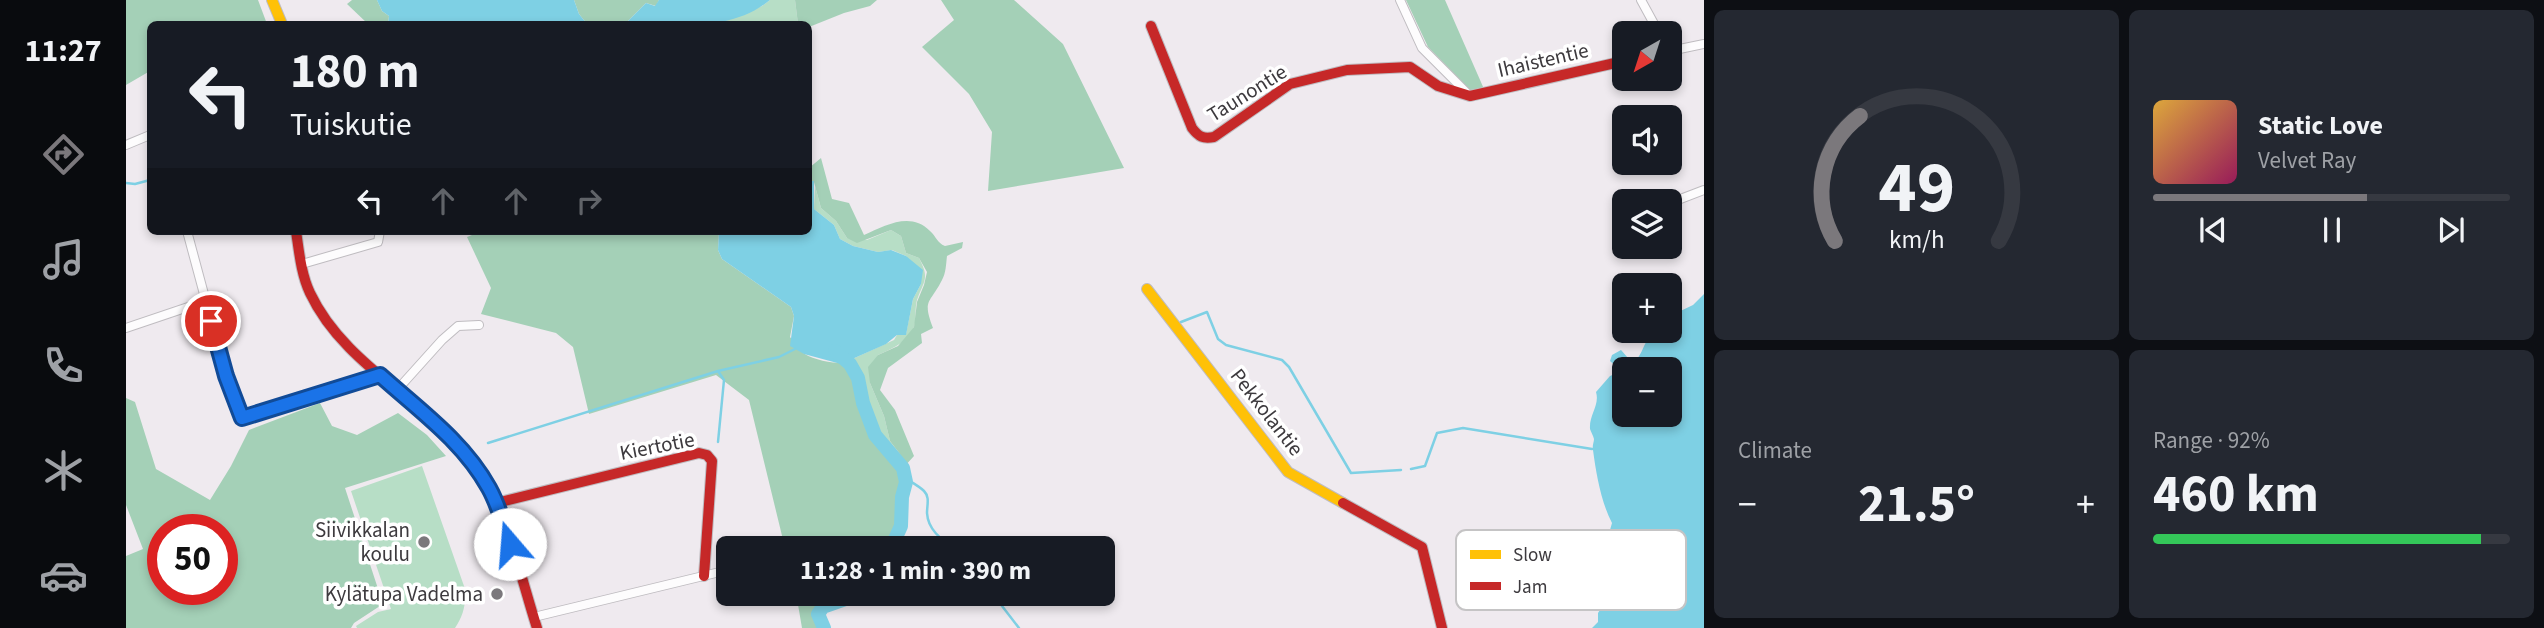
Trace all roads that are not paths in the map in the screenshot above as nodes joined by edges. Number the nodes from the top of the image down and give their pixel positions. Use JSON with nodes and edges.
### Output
{"nodes":[{"id":1,"x":272,"y":0,"type":"edge"},
{"id":2,"x":1400,"y":0,"type":"edge"},
{"id":3,"x":1641,"y":0,"type":"edge"},
{"id":4,"x":281,"y":21,"type":"edge"},
{"id":5,"x":1652,"y":21,"type":"edge"},
{"id":6,"x":1151,"y":26,"type":"dead end"},
{"id":7,"x":1704,"y":44,"type":"edge"},
{"id":8,"x":1682,"y":49,"type":"edge"},
{"id":9,"x":1612,"y":64,"type":"edge"},
{"id":10,"x":1470,"y":96,"type":"junction"},
{"id":11,"x":147,"y":136,"type":"edge"},
{"id":12,"x":126,"y":145,"type":"edge"},
{"id":13,"x":1704,"y":190,"type":"edge"},
{"id":14,"x":1682,"y":198,"type":"edge"},
{"id":15,"x":189,"y":235,"type":"edge"},
{"id":16,"x":297,"y":235,"type":"edge"},
{"id":17,"x":379,"y":235,"type":"edge"},
{"id":18,"x":302,"y":264,"type":"junction"},
{"id":19,"x":1147,"y":289,"type":"dead end"},
{"id":20,"x":206,"y":300,"type":"junction"},
{"id":21,"x":478,"y":325,"type":"dead end"},
{"id":22,"x":126,"y":328,"type":"edge"},
{"id":23,"x":380,"y":375,"type":"junction"},
{"id":24,"x":397,"y":390,"type":"junction"},
{"id":25,"x":496,"y":503,"type":"junction"},
{"id":26,"x":716,"y":573,"type":"edge"},
{"id":27,"x":704,"y":576,"type":"junction"},
{"id":28,"x":536,"y":623,"type":"edge"},
{"id":29,"x":1442,"y":628,"type":"edge"}],
"edges":[{"from":1,"to":4,"type":"street"},
{"from":2,"to":10,"type":"street"},
{"from":3,"to":5,"type":"street"},
{"from":6,"to":10,"type":"street","name":"Taunontie"},
{"from":7,"to":8,"type":"street"},
{"from":9,"to":10,"type":"street","name":"Ihaistentie"},
{"from":11,"to":12,"type":"street"},
{"from":13,"to":14,"type":"street"},
{"from":15,"to":20,"type":"street"},
{"from":16,"to":18,"type":"street"},
{"from":17,"to":18,"type":"street"},
{"from":18,"to":23,"type":"street"},
{"from":19,"to":29,"type":"street","name":"Pekkolantie"},
{"from":20,"to":22,"type":"street"},
{"from":20,"to":23,"type":"street"},
{"from":21,"to":24,"type":"street"},
{"from":23,"to":24,"type":"street"},
{"from":24,"to":25,"type":"street"},
{"from":25,"to":27,"type":"street","name":"Kiertotie"},
{"from":25,"to":28,"type":"street"},
{"from":26,"to":27,"type":"street"},
{"from":27,"to":28,"type":"street"}]}
